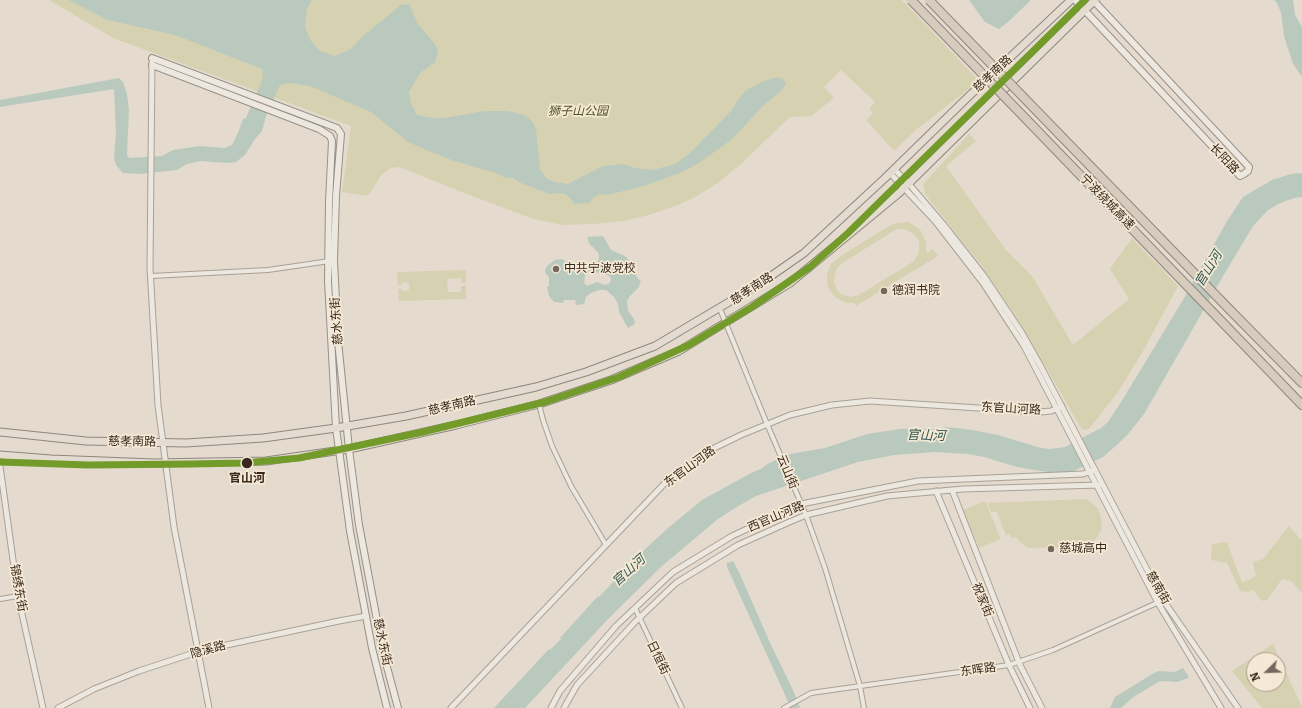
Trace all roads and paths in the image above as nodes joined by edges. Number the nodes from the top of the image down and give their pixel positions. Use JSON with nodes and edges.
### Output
{"nodes":[{"id":1,"x":911,"y":0,"type":"edge"},
{"id":2,"x":929,"y":0,"type":"edge"},
{"id":3,"x":1071,"y":0,"type":"edge"},
{"id":4,"x":1075,"y":0,"type":"edge"},
{"id":5,"x":1094,"y":0,"type":"edge"},
{"id":6,"x":1084,"y":10,"type":"junction"},
{"id":7,"x":152,"y":62,"type":"junction"},
{"id":8,"x":892,"y":171,"type":"junction"},
{"id":9,"x":907,"y":186,"type":"junction"},
{"id":10,"x":331,"y":261,"type":"junction"},
{"id":11,"x":151,"y":276,"type":"junction"},
{"id":12,"x":720,"y":309,"type":"junction"},
{"id":13,"x":725,"y":323,"type":"junction"},
{"id":14,"x":1302,"y":383,"type":"edge"},
{"id":15,"x":539,"y":404,"type":"junction"},
{"id":16,"x":1302,"y":405,"type":"edge"},
{"id":17,"x":1059,"y":407,"type":"junction"},
{"id":18,"x":767,"y":424,"type":"junction"},
{"id":19,"x":347,"y":426,"type":"junction"},
{"id":20,"x":336,"y":428,"type":"junction"},
{"id":21,"x":0,"y":432,"type":"edge"},
{"id":22,"x":162,"y":443,"type":"junction"},
{"id":23,"x":349,"y":449,"type":"junction"},
{"id":24,"x":339,"y":451,"type":"junction"},
{"id":25,"x":0,"y":455,"type":"edge"},
{"id":26,"x":165,"y":463,"type":"junction"},
{"id":27,"x":0,"y":466,"type":"edge"},
{"id":28,"x":1092,"y":471,"type":"junction"},
{"id":29,"x":1099,"y":485,"type":"junction"},
{"id":30,"x":952,"y":490,"type":"junction"},
{"id":31,"x":936,"y":491,"type":"junction"},
{"id":32,"x":801,"y":504,"type":"junction"},
{"id":33,"x":806,"y":515,"type":"junction"},
{"id":34,"x":606,"y":545,"type":"junction"},
{"id":35,"x":18,"y":596,"type":"junction"},
{"id":36,"x":0,"y":599,"type":"edge"},
{"id":37,"x":1161,"y":601,"type":"junction"},
{"id":38,"x":635,"y":608,"type":"junction"},
{"id":39,"x":366,"y":616,"type":"junction"},
{"id":40,"x":640,"y":618,"type":"junction"},
{"id":41,"x":197,"y":652,"type":"junction"},
{"id":42,"x":1019,"y":662,"type":"junction"},
{"id":43,"x":1009,"y":665,"type":"junction"},
{"id":44,"x":860,"y":686,"type":"junction"},
{"id":45,"x":43,"y":708,"type":"edge"},
{"id":46,"x":58,"y":708,"type":"edge"},
{"id":47,"x":209,"y":708,"type":"edge"},
{"id":48,"x":387,"y":708,"type":"edge"},
{"id":49,"x":398,"y":708,"type":"edge"},
{"id":50,"x":451,"y":708,"type":"edge"},
{"id":51,"x":551,"y":708,"type":"edge"},
{"id":52,"x":564,"y":708,"type":"edge"},
{"id":53,"x":682,"y":708,"type":"edge"},
{"id":54,"x":784,"y":708,"type":"edge"},
{"id":55,"x":864,"y":708,"type":"edge"},
{"id":56,"x":1030,"y":708,"type":"edge"},
{"id":57,"x":1042,"y":708,"type":"edge"},
{"id":58,"x":1221,"y":708,"type":"edge"},
{"id":59,"x":1238,"y":708,"type":"edge"}],
"edges":[{"from":1,"to":16,"type":"highway","name":"宁波绕城高速","bridge":true},
{"from":2,"to":14,"type":"highway","name":"宁波绕城高速","bridge":true},
{"from":3,"to":8,"type":"main road","name":"慈孝南路"},
{"from":4,"to":6,"type":"main road","name":"长阳路"},
{"from":5,"to":6,"type":"main road","name":"慈孝南路"},
{"from":5,"to":6,"type":"main road","name":"长阳路"},
{"from":6,"to":9,"type":"main road","name":"慈孝南路"},
{"from":7,"to":10,"type":"main road","name":"慈水东街"},
{"from":7,"to":10,"type":"main road","name":"慈水东街"},
{"from":7,"to":11,"type":"street"},
{"from":8,"to":9,"type":"street","name":"慈南街"},
{"from":8,"to":12,"type":"main road","name":"慈孝南路"},
{"from":9,"to":13,"type":"main road","name":"慈孝南路"},
{"from":9,"to":17,"type":"street","name":"慈南街"},
{"from":10,"to":11,"type":"street"},
{"from":10,"to":19,"type":"main road","name":"慈水东街"},
{"from":10,"to":20,"type":"main road","name":"慈水东街"},
{"from":11,"to":22,"type":"street"},
{"from":12,"to":13,"type":"street","name":"云山街"},
{"from":12,"to":19,"type":"main road","name":"慈孝南路"},
{"from":13,"to":15,"type":"main road","name":"慈孝南路"},
{"from":13,"to":18,"type":"street","name":"云山街"},
{"from":15,"to":23,"type":"main road","name":"慈孝南路"},
{"from":15,"to":34,"type":"street"},
{"from":17,"to":18,"type":"street","name":"东官山河路"},
{"from":17,"to":28,"type":"street","name":"慈南街"},
{"from":18,"to":32,"type":"street","name":"云山街"},
{"from":18,"to":34,"type":"street","name":"东官山河路"},
{"from":19,"to":20,"type":"main road","name":"慈孝南路"},
{"from":19,"to":23,"type":"main road","name":"慈水东街"},
{"from":20,"to":22,"type":"main road","name":"慈孝南路"},
{"from":20,"to":24,"type":"main road","name":"慈水东街"},
{"from":21,"to":22,"type":"main road","name":"慈孝南路"},
{"from":22,"to":26,"type":"street"},
{"from":23,"to":24,"type":"main road","name":"慈孝南路"},
{"from":23,"to":49,"type":"main road","name":"慈水东街"},
{"from":24,"to":26,"type":"main road","name":"慈孝南路"},
{"from":24,"to":39,"type":"main road","name":"慈水东街"},
{"from":25,"to":26,"type":"main road","name":"慈孝南路"},
{"from":26,"to":41,"type":"street"},
{"from":27,"to":35,"type":"street","name":"锦绣东街"},
{"from":28,"to":29,"type":"street","name":"慈南街"},
{"from":28,"to":32,"type":"street","name":"西官山河路"},
{"from":29,"to":30,"type":"street","name":"西官山河路"},
{"from":29,"to":37,"type":"street","name":"慈南街"},
{"from":30,"to":31,"type":"street","name":"西官山河路"},
{"from":30,"to":42,"type":"street","name":"祝家街"},
{"from":31,"to":33,"type":"street","name":"西官山河路"},
{"from":31,"to":43,"type":"street","name":"祝家街"},
{"from":32,"to":33,"type":"street","name":"云山街"},
{"from":32,"to":38,"type":"street","name":"西官山河路"},
{"from":33,"to":40,"type":"street","name":"西官山河路"},
{"from":33,"to":44,"type":"street","name":"云山街"},
{"from":34,"to":50,"type":"street","name":"东官山河路"},
{"from":35,"to":36,"type":"street"},
{"from":35,"to":45,"type":"street","name":"锦绣东街"},
{"from":37,"to":42,"type":"street","name":"东晖路"},
{"from":37,"to":58,"type":"street","name":"慈南街"},
{"from":37,"to":59,"type":"street","name":"慈南街"},
{"from":38,"to":40,"type":"street","name":"日恒街"},
{"from":38,"to":51,"type":"street","name":"西官山河路"},
{"from":39,"to":41,"type":"street","name":"隐溪路"},
{"from":39,"to":48,"type":"main road","name":"慈水东街"},
{"from":40,"to":52,"type":"street","name":"西官山河路"},
{"from":40,"to":53,"type":"street","name":"日恒街"},
{"from":41,"to":46,"type":"street","name":"隐溪路"},
{"from":41,"to":47,"type":"street"},
{"from":42,"to":43,"type":"street","name":"东晖路"},
{"from":42,"to":57,"type":"street","name":"祝家街"},
{"from":43,"to":44,"type":"street","name":"东晖路"},
{"from":43,"to":56,"type":"street","name":"祝家街"},
{"from":44,"to":54,"type":"street","name":"东晖路"},
{"from":44,"to":55,"type":"street","name":"云山街"}]}
